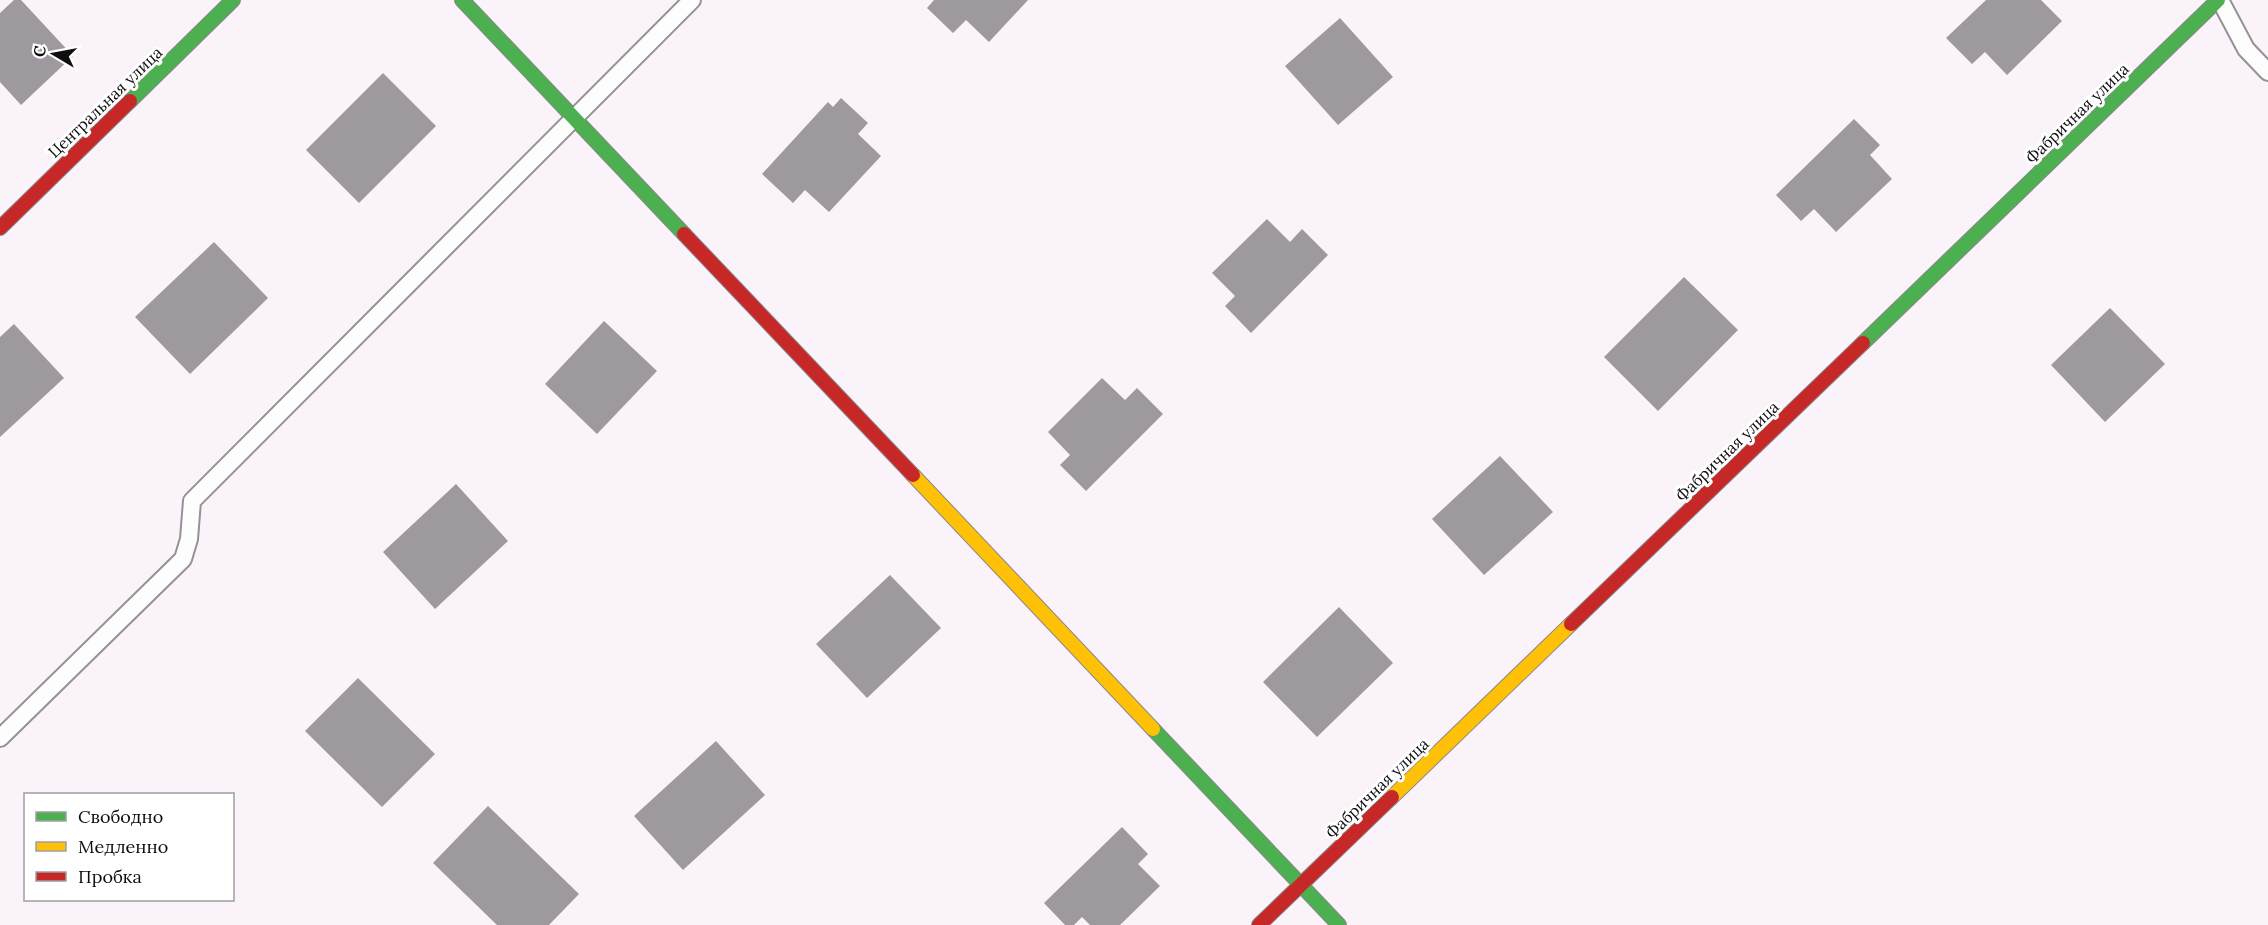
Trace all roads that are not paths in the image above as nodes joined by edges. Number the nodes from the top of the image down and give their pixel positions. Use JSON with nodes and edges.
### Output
{"nodes":[{"id":1,"x":233,"y":0,"type":"edge"},
{"id":2,"x":462,"y":0,"type":"edge"},
{"id":3,"x":692,"y":0,"type":"edge"},
{"id":4,"x":2219,"y":0,"type":"edge"},
{"id":5,"x":2268,"y":72,"type":"edge"},
{"id":6,"x":573,"y":117,"type":"junction"},
{"id":7,"x":0,"y":228,"type":"edge"},
{"id":8,"x":0,"y":738,"type":"edge"},
{"id":9,"x":1300,"y":886,"type":"junction"},
{"id":10,"x":1259,"y":925,"type":"edge"},
{"id":11,"x":1339,"y":925,"type":"edge"}],
"edges":[{"from":1,"to":7,"type":"street","name":"Центральная улица"},
{"from":2,"to":6,"type":"street"},
{"from":3,"to":6,"type":"lane"},
{"from":4,"to":5,"type":"lane"},
{"from":4,"to":9,"type":"street","name":"Фабричная улица"},
{"from":6,"to":8,"type":"lane"},
{"from":6,"to":9,"type":"street"},
{"from":9,"to":10,"type":"street","name":"Фабричная улица"},
{"from":9,"to":11,"type":"street"}]}
